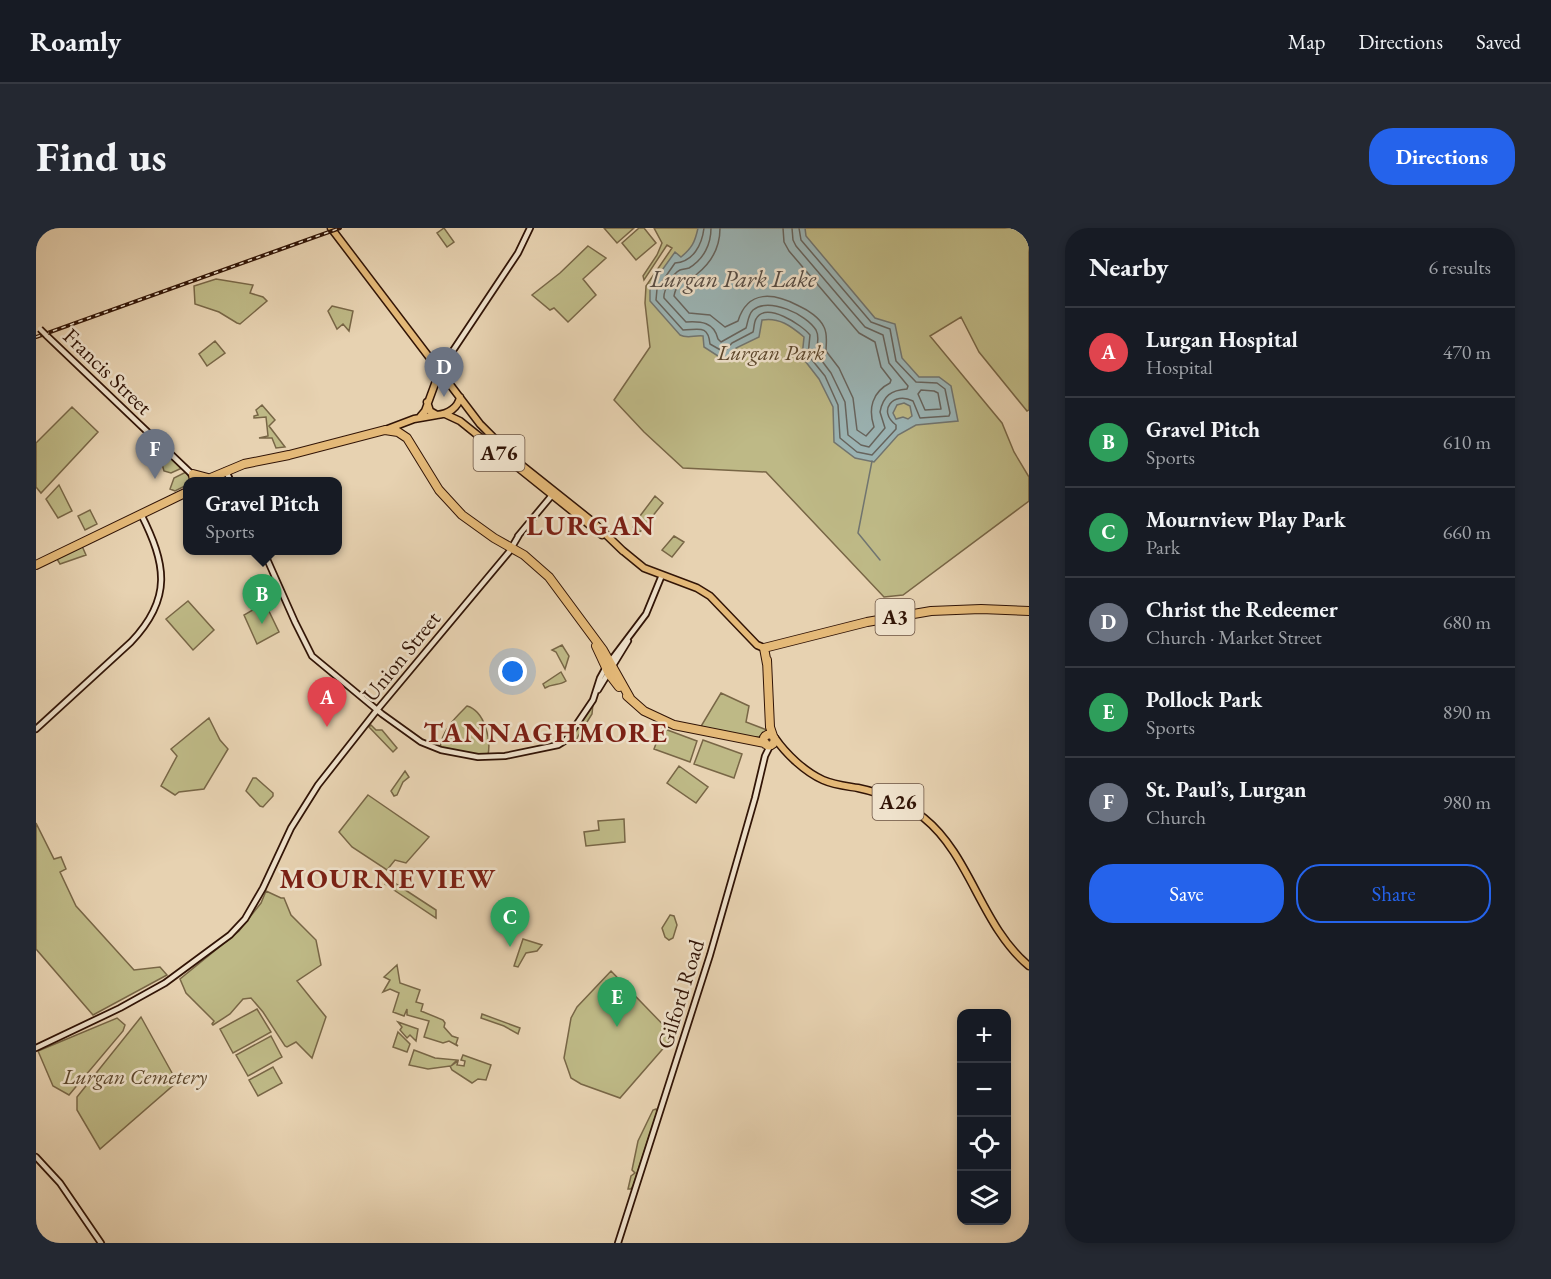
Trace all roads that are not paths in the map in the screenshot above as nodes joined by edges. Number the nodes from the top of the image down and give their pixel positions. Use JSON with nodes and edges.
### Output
{"nodes":[{"id":1,"x":331,"y":228,"type":"edge"},
{"id":2,"x":530,"y":228,"type":"edge"},
{"id":3,"x":38,"y":327,"type":"edge"},
{"id":4,"x":442,"y":367,"type":"junction"},
{"id":5,"x":445,"y":378,"type":"junction"},
{"id":6,"x":432,"y":389,"type":"junction"},
{"id":7,"x":460,"y":396,"type":"junction"},
{"id":8,"x":427,"y":402,"type":"junction"},
{"id":9,"x":465,"y":404,"type":"junction"},
{"id":10,"x":445,"y":414,"type":"junction"},
{"id":11,"x":437,"y":415,"type":"junction"},
{"id":12,"x":454,"y":416,"type":"junction"},
{"id":13,"x":420,"y":417,"type":"junction"},
{"id":14,"x":407,"y":422,"type":"junction"},
{"id":15,"x":382,"y":431,"type":"junction"},
{"id":16,"x":398,"y":433,"type":"junction"},
{"id":17,"x":336,"y":436,"type":"dead end"},
{"id":18,"x":331,"y":444,"type":"junction"},
{"id":19,"x":225,"y":471,"type":"junction"},
{"id":20,"x":193,"y":477,"type":"edge"},
{"id":21,"x":212,"y":477,"type":"edge"},
{"id":22,"x":228,"y":477,"type":"edge"},
{"id":23,"x":183,"y":493,"type":"edge"},
{"id":24,"x":554,"y":493,"type":"junction"},
{"id":25,"x":140,"y":513,"type":"junction"},
{"id":26,"x":483,"y":530,"type":"junction"},
{"id":27,"x":511,"y":545,"type":"junction"},
{"id":28,"x":265,"y":555,"type":"edge"},
{"id":29,"x":36,"y":566,"type":"edge"},
{"id":30,"x":662,"y":575,"type":"junction"},
{"id":31,"x":1029,"y":611,"type":"edge"},
{"id":32,"x":634,"y":632,"type":"junction"},
{"id":33,"x":593,"y":638,"type":"junction"},
{"id":34,"x":628,"y":641,"type":"junction"},
{"id":35,"x":763,"y":647,"type":"junction"},
{"id":36,"x":616,"y":652,"type":"junction"},
{"id":37,"x":602,"y":653,"type":"junction"},
{"id":38,"x":619,"y":658,"type":"junction"},
{"id":39,"x":609,"y":668,"type":"junction"},
{"id":40,"x":600,"y":678,"type":"junction"},
{"id":41,"x":617,"y":682,"type":"junction"},
{"id":42,"x":603,"y":683,"type":"junction"},
{"id":43,"x":596,"y":691,"type":"junction"},
{"id":44,"x":627,"y":695,"type":"junction"},
{"id":45,"x":377,"y":710,"type":"junction"},
{"id":46,"x":36,"y":729,"type":"edge"},
{"id":47,"x":769,"y":741,"type":"junction"},
{"id":48,"x":1029,"y":966,"type":"edge"},
{"id":49,"x":36,"y":1048,"type":"edge"},
{"id":50,"x":36,"y":1157,"type":"edge"},
{"id":51,"x":101,"y":1243,"type":"edge"},
{"id":52,"x":618,"y":1243,"type":"edge"}],
"edges":[{"from":1,"to":4,"type":"main road","number":"A76"},
{"from":2,"to":4,"type":"street"},
{"from":3,"to":20,"type":"street","name":"Francis Street","bridge":true},
{"from":4,"to":5,"type":"main road","number":"A76"},
{"from":4,"to":6,"type":"main road"},
{"from":5,"to":6,"type":"main road"},
{"from":5,"to":7,"type":"main road","number":"A76"},
{"from":6,"to":8,"type":"main road"},
{"from":7,"to":9,"type":"main road","number":"A76"},
{"from":7,"to":10,"type":"main road","number":"A76"},
{"from":8,"to":11,"type":"main road"},
{"from":8,"to":13,"type":"main road"},
{"from":9,"to":12,"type":"main road"},
{"from":9,"to":24,"type":"main road","number":"A76"},
{"from":10,"to":11,"type":"main road","number":"A76"},
{"from":10,"to":12,"type":"main road","number":"A76"},
{"from":11,"to":13,"type":"main road"},
{"from":12,"to":24,"type":"main road","number":"A76"},
{"from":13,"to":14,"type":"main road"},
{"from":14,"to":15,"type":"main road"},
{"from":14,"to":16,"type":"main road"},
{"from":15,"to":16,"type":"highway"},
{"from":15,"to":18,"type":"highway"},
{"from":16,"to":26,"type":"highway"},
{"from":17,"to":18,"type":"highway"},
{"from":18,"to":19,"type":"highway"},
{"from":19,"to":21,"type":"highway"},
{"from":19,"to":22,"type":"street"},
{"from":23,"to":25,"type":"highway"},
{"from":24,"to":27,"type":"street","name":"Union Street"},
{"from":24,"to":30,"type":"main road","number":"A76"},
{"from":25,"to":29,"type":"highway"},
{"from":25,"to":46,"type":"street"},
{"from":26,"to":27,"type":"highway"},
{"from":26,"to":27,"type":"highway"},
{"from":27,"to":33,"type":"highway"},
{"from":27,"to":45,"type":"street","name":"Union Street"},
{"from":28,"to":45,"type":"street"},
{"from":30,"to":32,"type":"street"},
{"from":30,"to":35,"type":"main road","number":"A76"},
{"from":31,"to":35,"type":"highway","number":"A3"},
{"from":32,"to":34,"type":"street"},
{"from":32,"to":36,"type":"street"},
{"from":33,"to":37,"type":"highway"},
{"from":33,"to":39,"type":"highway"},
{"from":34,"to":38,"type":"street"},
{"from":34,"to":39,"type":"street"},
{"from":35,"to":47,"type":"highway"},
{"from":36,"to":37,"type":"street"},
{"from":36,"to":39,"type":"street"},
{"from":37,"to":39,"type":"highway"},
{"from":37,"to":40,"type":"street"},
{"from":38,"to":39,"type":"street"},
{"from":38,"to":41,"type":"street"},
{"from":39,"to":40,"type":"street"},
{"from":39,"to":41,"type":"highway"},
{"from":39,"to":42,"type":"street"},
{"from":39,"to":43,"type":"street"},
{"from":39,"to":44,"type":"highway"},
{"from":40,"to":43,"type":"street"},
{"from":41,"to":42,"type":"street"},
{"from":41,"to":44,"type":"highway"},
{"from":42,"to":43,"type":"street"},
{"from":43,"to":45,"type":"street"},
{"from":44,"to":47,"type":"highway"},
{"from":45,"to":49,"type":"street","name":"Union Street"},
{"from":47,"to":48,"type":"main road","number":"A26"},
{"from":47,"to":52,"type":"street","name":"Gilford Road"},
{"from":50,"to":51,"type":"street"}]}
